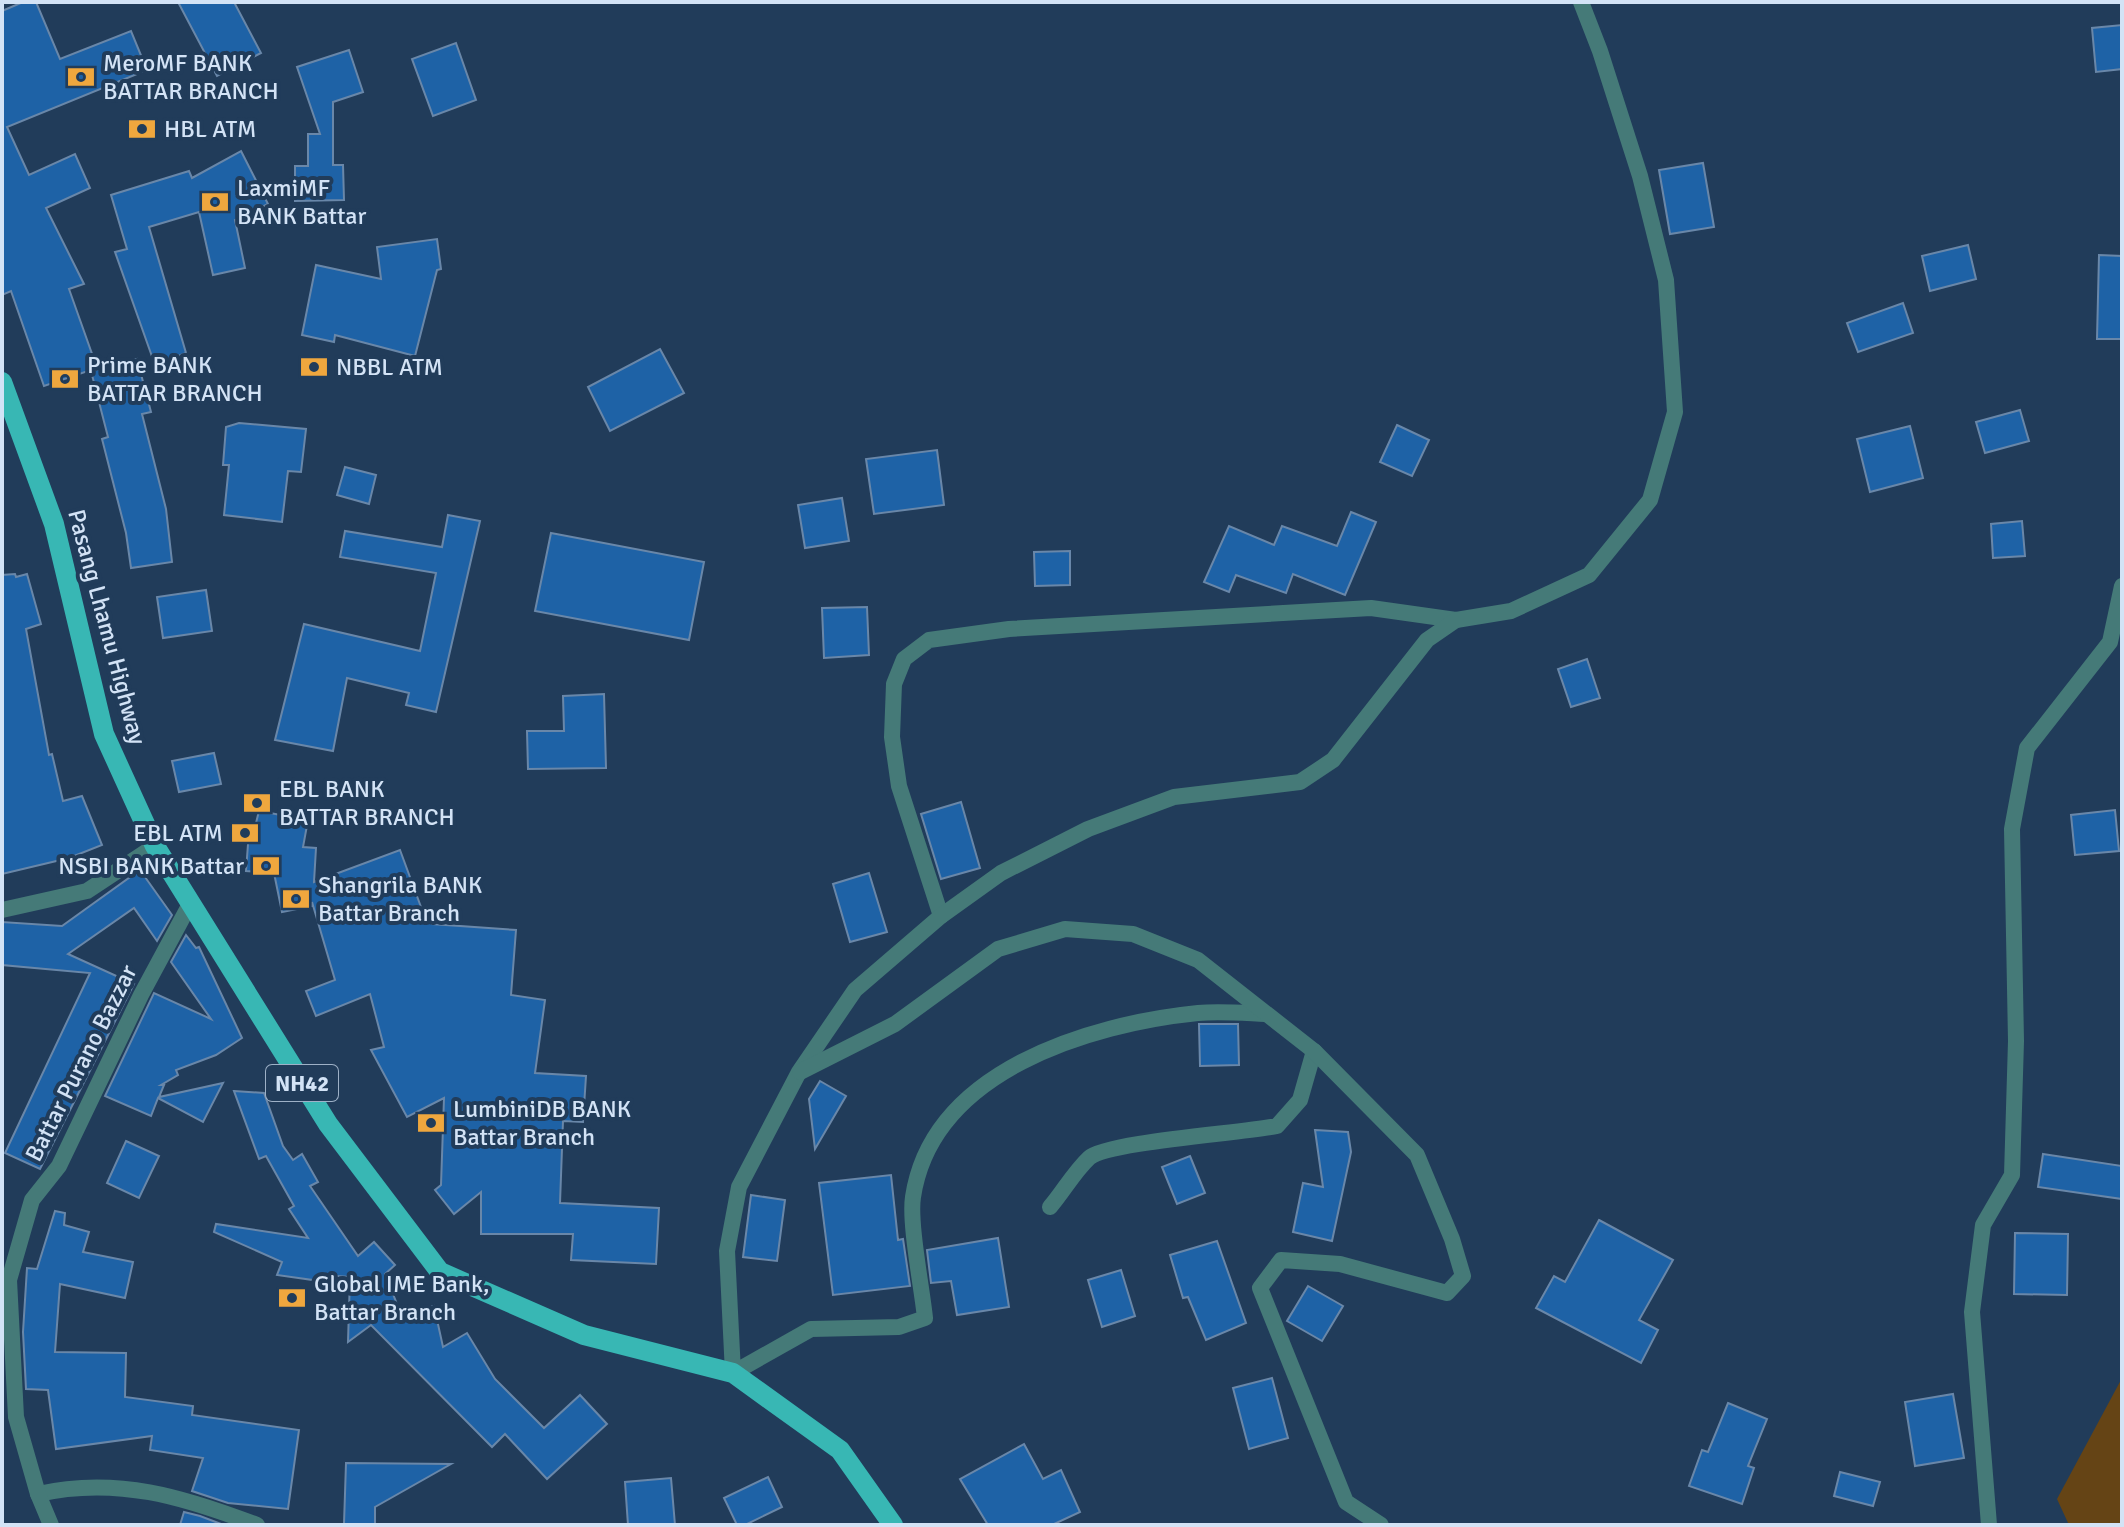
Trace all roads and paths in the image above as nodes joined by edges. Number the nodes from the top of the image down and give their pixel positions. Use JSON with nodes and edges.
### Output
{"nodes":[{"id":1,"x":1581,"y":2,"type":"edge"},
{"id":2,"x":2,"y":382,"type":"edge"},
{"id":3,"x":2122,"y":586,"type":"edge"},
{"id":4,"x":1456,"y":620,"type":"junction"},
{"id":5,"x":155,"y":846,"type":"junction"},
{"id":6,"x":190,"y":904,"type":"junction"},
{"id":7,"x":2,"y":910,"type":"edge"},
{"id":8,"x":941,"y":916,"type":"junction"},
{"id":9,"x":1265,"y":1014,"type":"junction"},
{"id":10,"x":1314,"y":1051,"type":"junction"},
{"id":11,"x":799,"y":1072,"type":"junction"},
{"id":12,"x":1050,"y":1207,"type":"dead end"},
{"id":13,"x":6,"y":1281,"type":"edge"},
{"id":14,"x":733,"y":1373,"type":"junction"},
{"id":15,"x":38,"y":1494,"type":"junction"},
{"id":16,"x":51,"y":1525,"type":"edge"},
{"id":17,"x":257,"y":1525,"type":"edge"},
{"id":18,"x":893,"y":1525,"type":"edge"},
{"id":19,"x":1381,"y":1525,"type":"edge"},
{"id":20,"x":1989,"y":1525,"type":"edge"}],
"edges":[{"from":1,"to":4,"type":"street"},
{"from":2,"to":5,"type":"main road","name":"Pasang Lhamu Highway","number":"NH42"},
{"from":3,"to":20,"type":"street"},
{"from":4,"to":8,"type":"street"},
{"from":4,"to":8,"type":"street"},
{"from":5,"to":6,"type":"main road","name":"Pasang Lhamu Highway","number":"NH42"},
{"from":5,"to":7,"type":"street"},
{"from":6,"to":13,"type":"street","name":"Battar Purano Bazzar"},
{"from":6,"to":14,"type":"main road","name":"Pasang Lhamu Highway","number":"NH42"},
{"from":8,"to":11,"type":"street"},
{"from":9,"to":10,"type":"street"},
{"from":9,"to":11,"type":"street"},
{"from":9,"to":14,"type":"street"},
{"from":10,"to":12,"type":"street"},
{"from":10,"to":19,"type":"street"},
{"from":11,"to":14,"type":"street"},
{"from":13,"to":15,"type":"street","name":"Battar Purano Bazzar"},
{"from":14,"to":18,"type":"main road","name":"Pasang Lhamu Highway","number":"NH42"},
{"from":15,"to":16,"type":"street","name":"Battar Purano Bazzar"},
{"from":15,"to":17,"type":"street"}]}
